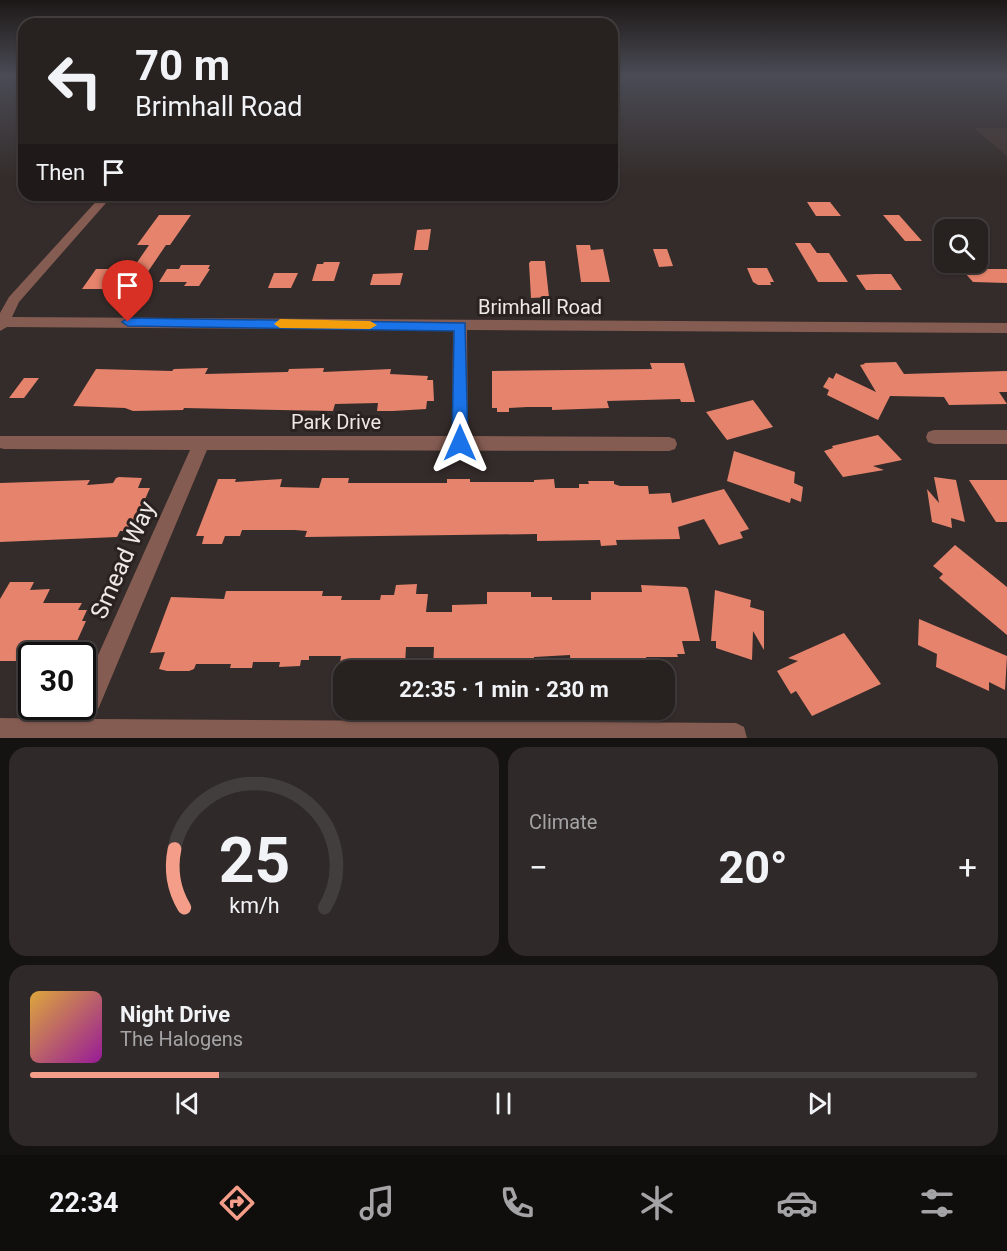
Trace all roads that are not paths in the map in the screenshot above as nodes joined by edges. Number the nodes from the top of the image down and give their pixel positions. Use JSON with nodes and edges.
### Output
{"nodes":[{"id":1,"x":103,"y":201,"type":"edge"},
{"id":2,"x":1,"y":323,"type":"edge"},
{"id":3,"x":460,"y":326,"type":"junction"},
{"id":4,"x":1007,"y":328,"type":"edge"},
{"id":5,"x":934,"y":437,"type":"dead end"},
{"id":6,"x":1007,"y":437,"type":"edge"},
{"id":7,"x":4,"y":442,"type":"dead end"},
{"id":8,"x":202,"y":442,"type":"junction"},
{"id":9,"x":460,"y":443,"type":"junction"},
{"id":10,"x":669,"y":444,"type":"dead end"},
{"id":11,"x":0,"y":730,"type":"edge"},
{"id":12,"x":77,"y":731,"type":"junction"},
{"id":13,"x":257,"y":735,"type":"edge"},
{"id":14,"x":736,"y":735,"type":"dead end"}],
"edges":[{"from":1,"to":2,"type":"street"},
{"from":2,"to":3,"type":"street","name":"Brimhall Road"},
{"from":3,"to":4,"type":"street","name":"Brimhall Road"},
{"from":3,"to":9,"type":"street"},
{"from":5,"to":6,"type":"street"},
{"from":7,"to":8,"type":"street","name":"Park Drive"},
{"from":8,"to":9,"type":"street","name":"Park Drive"},
{"from":8,"to":12,"type":"street","name":"Smead Way"},
{"from":9,"to":10,"type":"street","name":"Park Drive"},
{"from":11,"to":12,"type":"street"},
{"from":12,"to":13,"type":"street"},
{"from":13,"to":14,"type":"street"}]}
